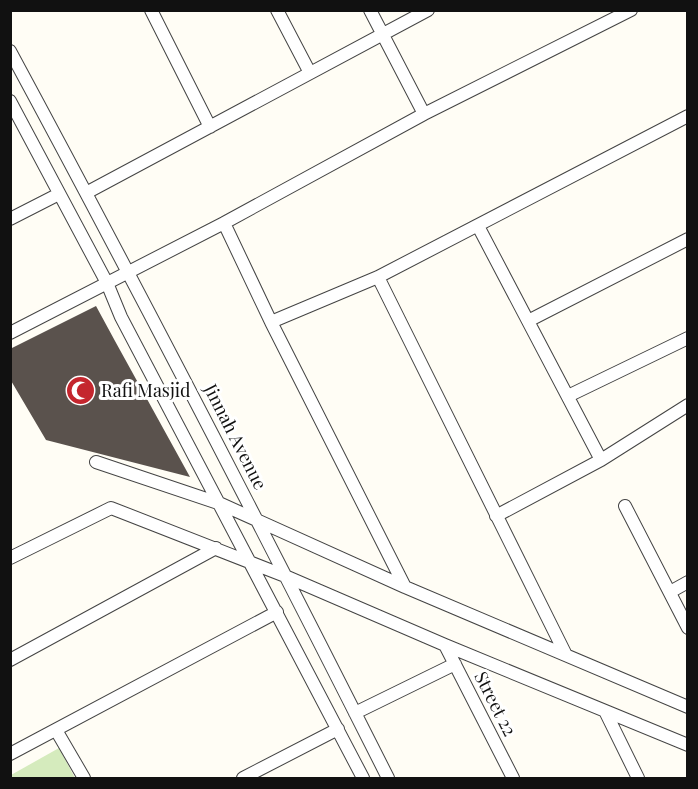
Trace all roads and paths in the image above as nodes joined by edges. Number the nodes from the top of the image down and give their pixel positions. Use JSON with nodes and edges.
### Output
{"nodes":[{"id":1,"x":151,"y":10,"type":"edge"},
{"id":2,"x":277,"y":10,"type":"edge"},
{"id":3,"x":370,"y":10,"type":"edge"},
{"id":4,"x":428,"y":10,"type":"edge"},
{"id":5,"x":632,"y":10,"type":"edge"},
{"id":6,"x":382,"y":34,"type":"junction"},
{"id":7,"x":10,"y":51,"type":"edge"},
{"id":8,"x":310,"y":73,"type":"junction"},
{"id":9,"x":10,"y":101,"type":"edge"},
{"id":10,"x":424,"y":114,"type":"junction"},
{"id":11,"x":687,"y":116,"type":"edge"},
{"id":12,"x":210,"y":127,"type":"junction"},
{"id":13,"x":86,"y":193,"type":"junction"},
{"id":14,"x":59,"y":194,"type":"junction"},
{"id":15,"x":10,"y":219,"type":"edge"},
{"id":16,"x":224,"y":223,"type":"junction"},
{"id":17,"x":478,"y":226,"type":"junction"},
{"id":18,"x":687,"y":239,"type":"edge"},
{"id":19,"x":129,"y":273,"type":"junction"},
{"id":20,"x":378,"y":277,"type":"junction"},
{"id":21,"x":107,"y":283,"type":"junction"},
{"id":22,"x":528,"y":321,"type":"junction"},
{"id":23,"x":271,"y":322,"type":"junction"},
{"id":24,"x":10,"y":333,"type":"edge"},
{"id":25,"x":687,"y":338,"type":"edge"},
{"id":26,"x":568,"y":396,"type":"junction"},
{"id":27,"x":687,"y":405,"type":"edge"},
{"id":28,"x":601,"y":460,"type":"junction"},
{"id":29,"x":96,"y":462,"type":"dead end"},
{"id":30,"x":221,"y":504,"type":"junction"},
{"id":31,"x":625,"y":506,"type":"dead end"},
{"id":32,"x":496,"y":516,"type":"junction"},
{"id":33,"x":257,"y":519,"type":"junction"},
{"id":34,"x":216,"y":548,"type":"junction"},
{"id":35,"x":10,"y":558,"type":"edge"},
{"id":36,"x":251,"y":562,"type":"junction"},
{"id":37,"x":285,"y":576,"type":"junction"},
{"id":38,"x":687,"y":582,"type":"edge"},
{"id":39,"x":405,"y":588,"type":"junction"},
{"id":40,"x":669,"y":592,"type":"junction"},
{"id":41,"x":277,"y":612,"type":"junction"},
{"id":42,"x":687,"y":628,"type":"edge"},
{"id":43,"x":445,"y":645,"type":"junction"},
{"id":44,"x":566,"y":655,"type":"junction"},
{"id":45,"x":10,"y":660,"type":"edge"},
{"id":46,"x":455,"y":664,"type":"junction"},
{"id":47,"x":687,"y":707,"type":"edge"},
{"id":48,"x":605,"y":711,"type":"junction"},
{"id":49,"x":355,"y":713,"type":"junction"},
{"id":50,"x":338,"y":729,"type":"junction"},
{"id":51,"x":57,"y":730,"type":"junction"},
{"id":52,"x":687,"y":745,"type":"edge"},
{"id":53,"x":10,"y":754,"type":"edge"},
{"id":54,"x":84,"y":778,"type":"edge"},
{"id":55,"x":243,"y":778,"type":"edge"},
{"id":56,"x":363,"y":778,"type":"edge"},
{"id":57,"x":388,"y":778,"type":"edge"},
{"id":58,"x":513,"y":778,"type":"edge"},
{"id":59,"x":638,"y":778,"type":"edge"}],
"edges":[{"from":1,"to":12,"type":"street"},
{"from":2,"to":8,"type":"street"},
{"from":3,"to":6,"type":"street"},
{"from":4,"to":6,"type":"street"},
{"from":5,"to":10,"type":"street"},
{"from":6,"to":8,"type":"street"},
{"from":6,"to":10,"type":"street"},
{"from":7,"to":13,"type":"street","name":"Jinnah Avenue"},
{"from":8,"to":12,"type":"street"},
{"from":9,"to":14,"type":"street"},
{"from":10,"to":16,"type":"street"},
{"from":11,"to":17,"type":"street"},
{"from":12,"to":13,"type":"street"},
{"from":13,"to":19,"type":"street","name":"Jinnah Avenue"},
{"from":14,"to":15,"type":"street"},
{"from":14,"to":21,"type":"street"},
{"from":16,"to":19,"type":"street"},
{"from":16,"to":23,"type":"street"},
{"from":17,"to":20,"type":"street"},
{"from":17,"to":22,"type":"street"},
{"from":18,"to":22,"type":"street"},
{"from":19,"to":21,"type":"street"},
{"from":19,"to":33,"type":"street","name":"Jinnah Avenue"},
{"from":20,"to":23,"type":"street"},
{"from":20,"to":32,"type":"street"},
{"from":21,"to":24,"type":"street"},
{"from":21,"to":30,"type":"street"},
{"from":22,"to":26,"type":"street"},
{"from":23,"to":39,"type":"street"},
{"from":25,"to":26,"type":"street"},
{"from":26,"to":28,"type":"street"},
{"from":27,"to":28,"type":"street"},
{"from":28,"to":32,"type":"street"},
{"from":29,"to":30,"type":"street"},
{"from":30,"to":33,"type":"street"},
{"from":30,"to":36,"type":"street"},
{"from":31,"to":40,"type":"street"},
{"from":32,"to":44,"type":"street"},
{"from":33,"to":37,"type":"street","name":"Jinnah Avenue"},
{"from":33,"to":39,"type":"street"},
{"from":34,"to":35,"type":"street"},
{"from":34,"to":36,"type":"street"},
{"from":34,"to":45,"type":"street"},
{"from":36,"to":37,"type":"street"},
{"from":36,"to":41,"type":"street"},
{"from":37,"to":43,"type":"street"},
{"from":37,"to":49,"type":"street","name":"Jinnah Avenue"},
{"from":38,"to":40,"type":"street"},
{"from":39,"to":44,"type":"street"},
{"from":40,"to":42,"type":"street"},
{"from":41,"to":50,"type":"street"},
{"from":41,"to":51,"type":"street"},
{"from":43,"to":46,"type":"street","name":"Street 22"},
{"from":43,"to":48,"type":"street"},
{"from":44,"to":47,"type":"street"},
{"from":46,"to":49,"type":"street"},
{"from":46,"to":58,"type":"street","name":"Street 22"},
{"from":48,"to":52,"type":"street"},
{"from":48,"to":59,"type":"street"},
{"from":49,"to":57,"type":"street","name":"Jinnah Avenue"},
{"from":50,"to":55,"type":"street"},
{"from":50,"to":56,"type":"street"},
{"from":51,"to":53,"type":"street"},
{"from":51,"to":54,"type":"street"}]}
